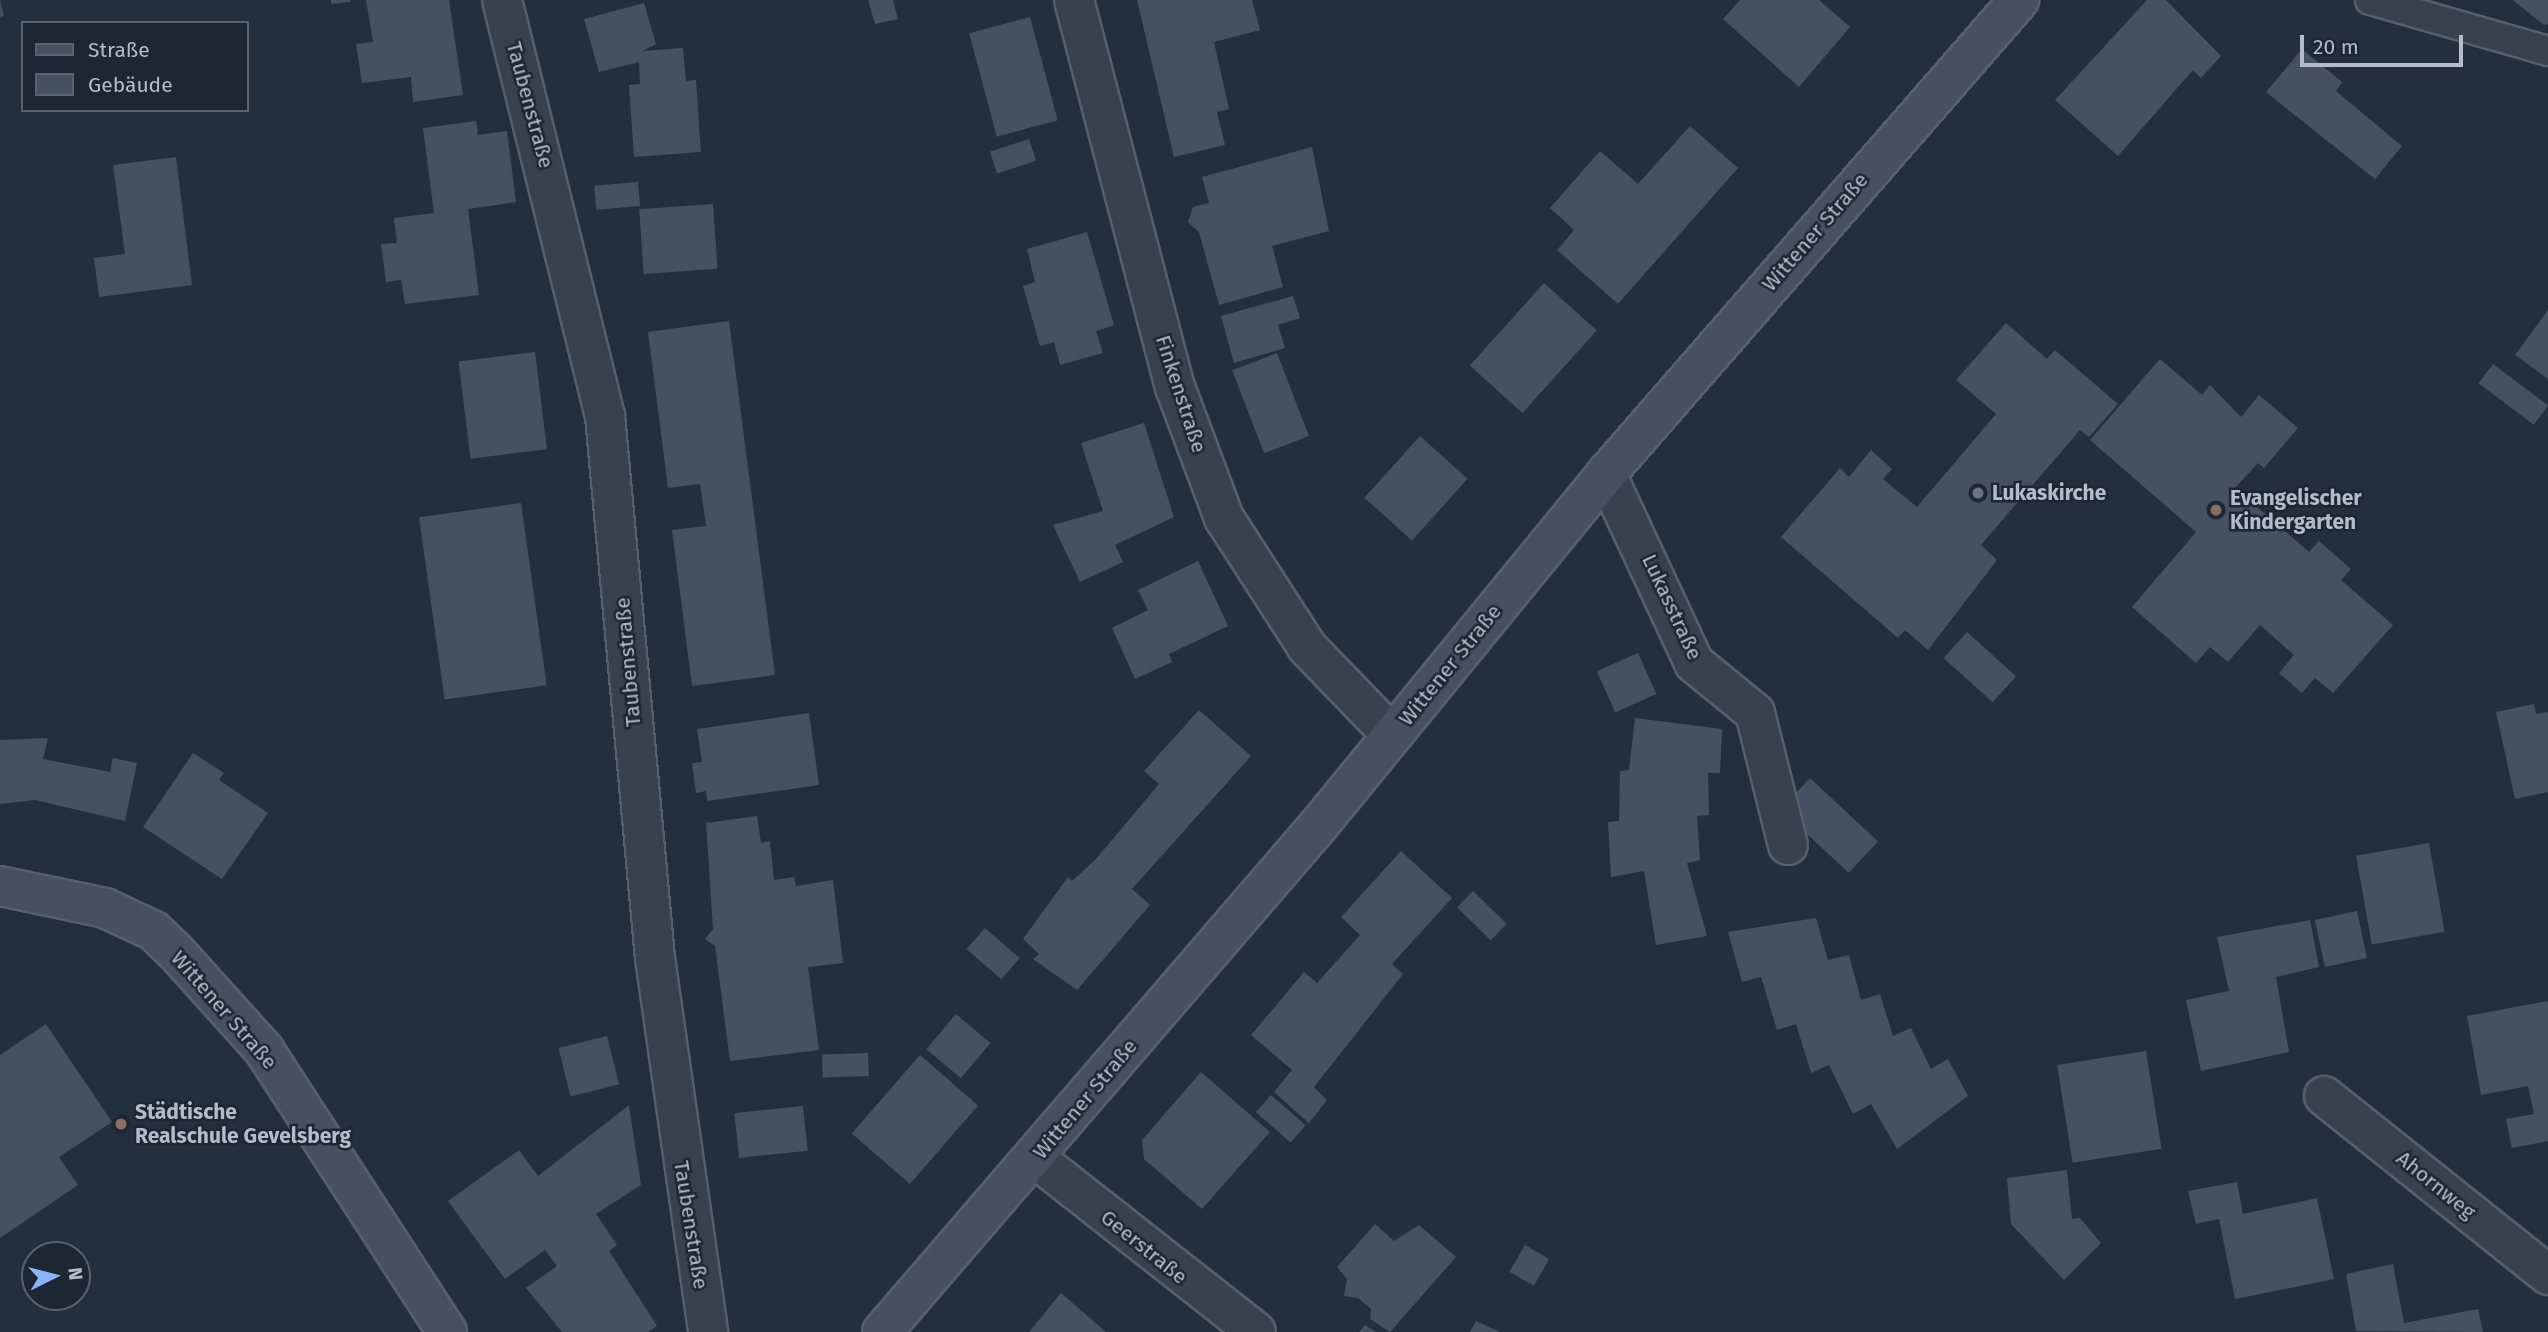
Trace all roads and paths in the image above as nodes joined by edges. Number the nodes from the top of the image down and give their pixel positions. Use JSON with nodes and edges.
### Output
{"nodes":[{"id":1,"x":502,"y":0,"type":"edge"},
{"id":2,"x":1074,"y":0,"type":"edge"},
{"id":3,"x":2019,"y":0,"type":"edge"},
{"id":4,"x":2370,"y":0,"type":"edge"},
{"id":5,"x":2548,"y":51,"type":"edge"},
{"id":6,"x":1606,"y":474,"type":"junction"},
{"id":7,"x":1392,"y":735,"type":"junction"},
{"id":8,"x":1788,"y":845,"type":"dead end"},
{"id":9,"x":0,"y":886,"type":"edge"},
{"id":10,"x":2325,"y":1096,"type":"dead end"},
{"id":11,"x":1035,"y":1158,"type":"junction"},
{"id":12,"x":2548,"y":1275,"type":"edge"},
{"id":13,"x":447,"y":1332,"type":"edge"},
{"id":14,"x":708,"y":1332,"type":"edge"},
{"id":15,"x":882,"y":1332,"type":"edge"},
{"id":16,"x":1256,"y":1332,"type":"edge"}],
"edges":[{"from":1,"to":14,"type":"street","name":"Taubenstraße"},
{"from":2,"to":7,"type":"street","name":"Finkenstraße"},
{"from":3,"to":6,"type":"main road","name":"Wittener Straße"},
{"from":4,"to":5,"type":"lane"},
{"from":6,"to":7,"type":"main road","name":"Wittener Straße"},
{"from":6,"to":8,"type":"street","name":"Lukasstraße"},
{"from":7,"to":11,"type":"main road","name":"Wittener Straße"},
{"from":9,"to":13,"type":"main road","name":"Wittener Straße"},
{"from":10,"to":12,"type":"street","name":"Ahornweg"},
{"from":11,"to":15,"type":"main road","name":"Wittener Straße"},
{"from":11,"to":16,"type":"street","name":"Geerstraße"}]}
